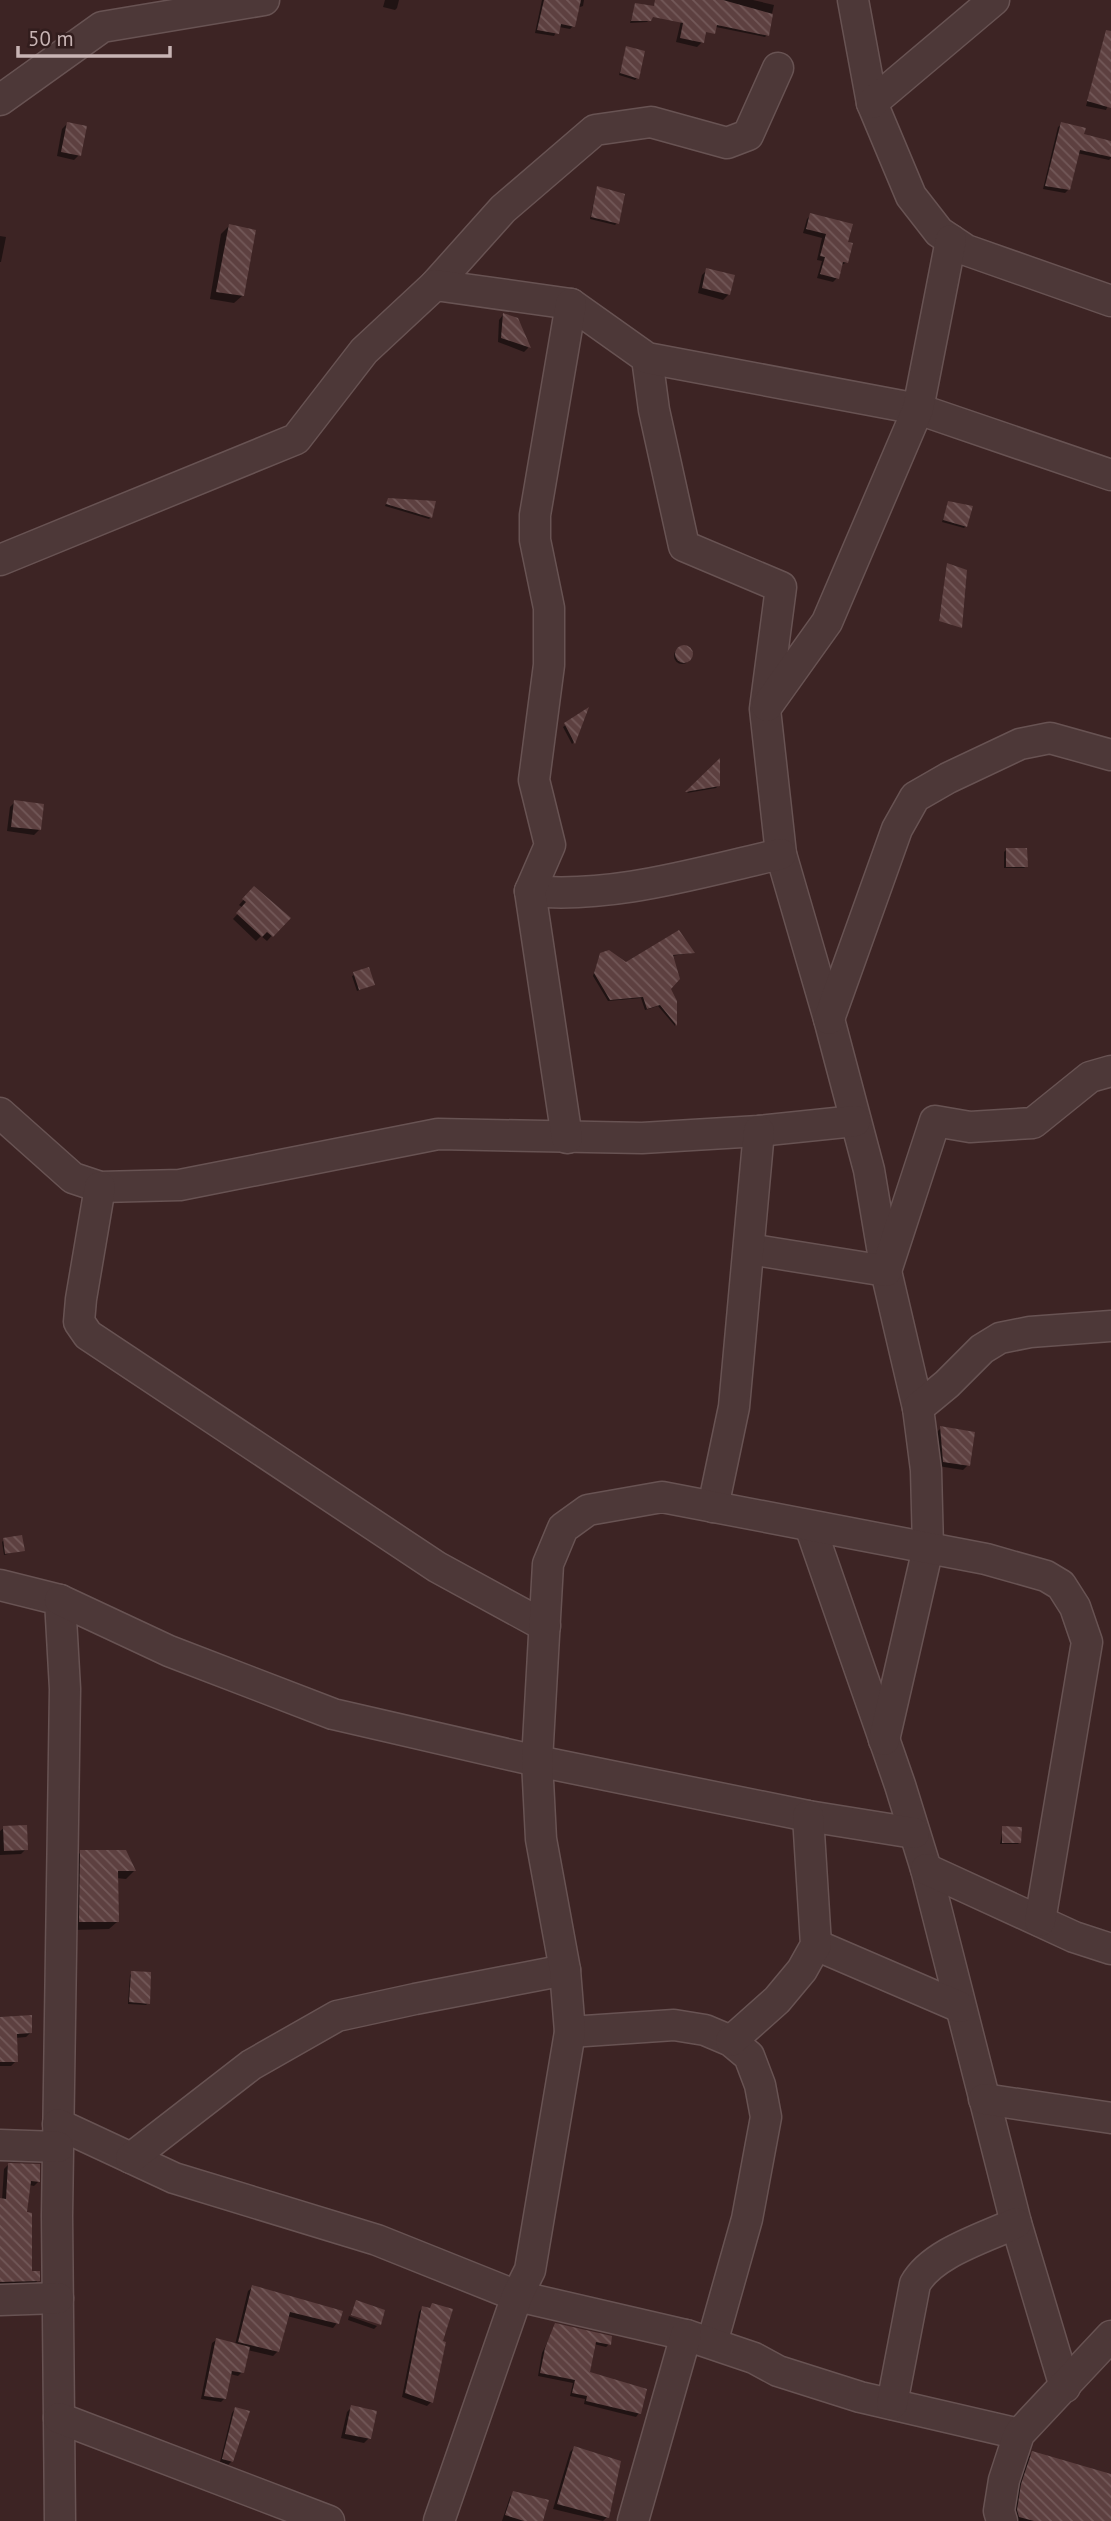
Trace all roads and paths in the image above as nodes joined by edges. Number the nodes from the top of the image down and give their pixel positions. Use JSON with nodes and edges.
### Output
{"nodes":[{"id":1,"x":264,"y":0,"type":"edge"},
{"id":2,"x":853,"y":0,"type":"edge"},
{"id":3,"x":991,"y":1,"type":"edge"},
{"id":4,"x":778,"y":68,"type":"dead end"},
{"id":5,"x":0,"y":100,"type":"edge"},
{"id":6,"x":872,"y":103,"type":"junction"},
{"id":7,"x":951,"y":240,"type":"junction"},
{"id":8,"x":435,"y":285,"type":"junction"},
{"id":9,"x":1111,"y":301,"type":"edge"},
{"id":10,"x":571,"y":304,"type":"junction"},
{"id":11,"x":647,"y":358,"type":"junction"},
{"id":12,"x":918,"y":409,"type":"junction"},
{"id":13,"x":1111,"y":475,"type":"edge"},
{"id":14,"x":0,"y":560,"type":"edge"},
{"id":15,"x":765,"y":709,"type":"junction"},
{"id":16,"x":1111,"y":755,"type":"edge"},
{"id":17,"x":781,"y":854,"type":"junction"},
{"id":18,"x":530,"y":891,"type":"junction"},
{"id":19,"x":829,"y":1019,"type":"junction"},
{"id":20,"x":1111,"y":1072,"type":"edge"},
{"id":21,"x":0,"y":1113,"type":"edge"},
{"id":22,"x":855,"y":1121,"type":"junction"},
{"id":23,"x":759,"y":1132,"type":"junction"},
{"id":24,"x":567,"y":1138,"type":"junction"},
{"id":25,"x":100,"y":1186,"type":"junction"},
{"id":26,"x":748,"y":1249,"type":"junction"},
{"id":27,"x":886,"y":1271,"type":"junction"},
{"id":28,"x":1111,"y":1326,"type":"edge"},
{"id":29,"x":918,"y":1408,"type":"junction"},
{"id":30,"x":713,"y":1507,"type":"junction"},
{"id":31,"x":810,"y":1526,"type":"junction"},
{"id":32,"x":928,"y":1548,"type":"junction"},
{"id":33,"x":0,"y":1585,"type":"edge"},
{"id":34,"x":60,"y":1600,"type":"junction"},
{"id":35,"x":545,"y":1626,"type":"junction"},
{"id":36,"x":1099,"y":1644,"type":"edge"},
{"id":37,"x":884,"y":1740,"type":"junction"},
{"id":38,"x":537,"y":1760,"type":"junction"},
{"id":39,"x":808,"y":1816,"type":"junction"},
{"id":40,"x":915,"y":1833,"type":"junction"},
{"id":41,"x":926,"y":1869,"type":"junction"},
{"id":42,"x":1040,"y":1921,"type":"junction"},
{"id":43,"x":816,"y":1945,"type":"junction"},
{"id":44,"x":1111,"y":1949,"type":"edge"},
{"id":45,"x":565,"y":1970,"type":"junction"},
{"id":46,"x":960,"y":2007,"type":"junction"},
{"id":47,"x":570,"y":2032,"type":"junction"},
{"id":48,"x":731,"y":2041,"type":"junction"},
{"id":49,"x":984,"y":2099,"type":"junction"},
{"id":50,"x":1111,"y":2118,"type":"edge"},
{"id":51,"x":58,"y":2135,"type":"junction"},
{"id":52,"x":0,"y":2145,"type":"edge"},
{"id":53,"x":131,"y":2158,"type":"junction"},
{"id":54,"x":1016,"y":2223,"type":"junction"},
{"id":55,"x":517,"y":2296,"type":"junction"},
{"id":56,"x":58,"y":2298,"type":"junction"},
{"id":57,"x":0,"y":2300,"type":"edge"},
{"id":58,"x":1111,"y":2336,"type":"edge"},
{"id":59,"x":699,"y":2339,"type":"junction"},
{"id":60,"x":1065,"y":2387,"type":"junction"},
{"id":61,"x":892,"y":2404,"type":"junction"},
{"id":62,"x":59,"y":2418,"type":"junction"},
{"id":63,"x":1019,"y":2434,"type":"junction"},
{"id":64,"x":61,"y":2521,"type":"edge"},
{"id":65,"x":329,"y":2521,"type":"edge"},
{"id":66,"x":439,"y":2521,"type":"edge"},
{"id":67,"x":634,"y":2521,"type":"edge"},
{"id":68,"x":1002,"y":2521,"type":"edge"}],
"edges":[{"from":1,"to":5,"type":"street"},
{"from":2,"to":6,"type":"street"},
{"from":3,"to":6,"type":"street"},
{"from":4,"to":8,"type":"street"},
{"from":6,"to":7,"type":"street"},
{"from":7,"to":9,"type":"street"},
{"from":7,"to":12,"type":"street"},
{"from":8,"to":10,"type":"street"},
{"from":8,"to":14,"type":"street"},
{"from":10,"to":11,"type":"street"},
{"from":10,"to":18,"type":"street"},
{"from":11,"to":12,"type":"street"},
{"from":11,"to":15,"type":"street"},
{"from":12,"to":13,"type":"street"},
{"from":12,"to":15,"type":"street"},
{"from":15,"to":17,"type":"street"},
{"from":16,"to":19,"type":"street"},
{"from":17,"to":18,"type":"street"},
{"from":17,"to":19,"type":"street"},
{"from":18,"to":24,"type":"street"},
{"from":19,"to":22,"type":"street"},
{"from":20,"to":27,"type":"street"},
{"from":21,"to":25,"type":"street"},
{"from":22,"to":23,"type":"street"},
{"from":22,"to":27,"type":"street"},
{"from":23,"to":24,"type":"street"},
{"from":23,"to":26,"type":"street"},
{"from":24,"to":25,"type":"street"},
{"from":25,"to":35,"type":"street"},
{"from":26,"to":27,"type":"street"},
{"from":26,"to":30,"type":"street"},
{"from":27,"to":29,"type":"street"},
{"from":28,"to":29,"type":"street"},
{"from":29,"to":32,"type":"street"},
{"from":30,"to":31,"type":"street"},
{"from":30,"to":35,"type":"street"},
{"from":31,"to":32,"type":"street"},
{"from":31,"to":37,"type":"street"},
{"from":32,"to":36,"type":"street"},
{"from":32,"to":37,"type":"street"},
{"from":33,"to":34,"type":"street"},
{"from":34,"to":38,"type":"street"},
{"from":34,"to":51,"type":"street"},
{"from":35,"to":38,"type":"street"},
{"from":36,"to":42,"type":"street"},
{"from":37,"to":40,"type":"street"},
{"from":38,"to":39,"type":"street"},
{"from":38,"to":45,"type":"street"},
{"from":39,"to":40,"type":"street"},
{"from":39,"to":43,"type":"street"},
{"from":40,"to":41,"type":"street"},
{"from":41,"to":42,"type":"street"},
{"from":41,"to":46,"type":"street"},
{"from":42,"to":44,"type":"street"},
{"from":43,"to":46,"type":"street"},
{"from":43,"to":48,"type":"street"},
{"from":45,"to":47,"type":"street"},
{"from":45,"to":53,"type":"street"},
{"from":46,"to":49,"type":"street"},
{"from":47,"to":48,"type":"street"},
{"from":47,"to":55,"type":"street"},
{"from":48,"to":59,"type":"street"},
{"from":49,"to":50,"type":"street"},
{"from":49,"to":54,"type":"street"},
{"from":51,"to":52,"type":"street"},
{"from":51,"to":53,"type":"street"},
{"from":51,"to":56,"type":"street"},
{"from":53,"to":55,"type":"street"},
{"from":54,"to":60,"type":"street"},
{"from":54,"to":61,"type":"street"},
{"from":55,"to":59,"type":"street"},
{"from":55,"to":66,"type":"street"},
{"from":56,"to":57,"type":"street"},
{"from":56,"to":62,"type":"street"},
{"from":58,"to":60,"type":"street"},
{"from":59,"to":61,"type":"street"},
{"from":59,"to":67,"type":"street"},
{"from":60,"to":63,"type":"street"},
{"from":61,"to":63,"type":"street"},
{"from":62,"to":64,"type":"street"},
{"from":62,"to":65,"type":"street"},
{"from":63,"to":68,"type":"street"}]}
